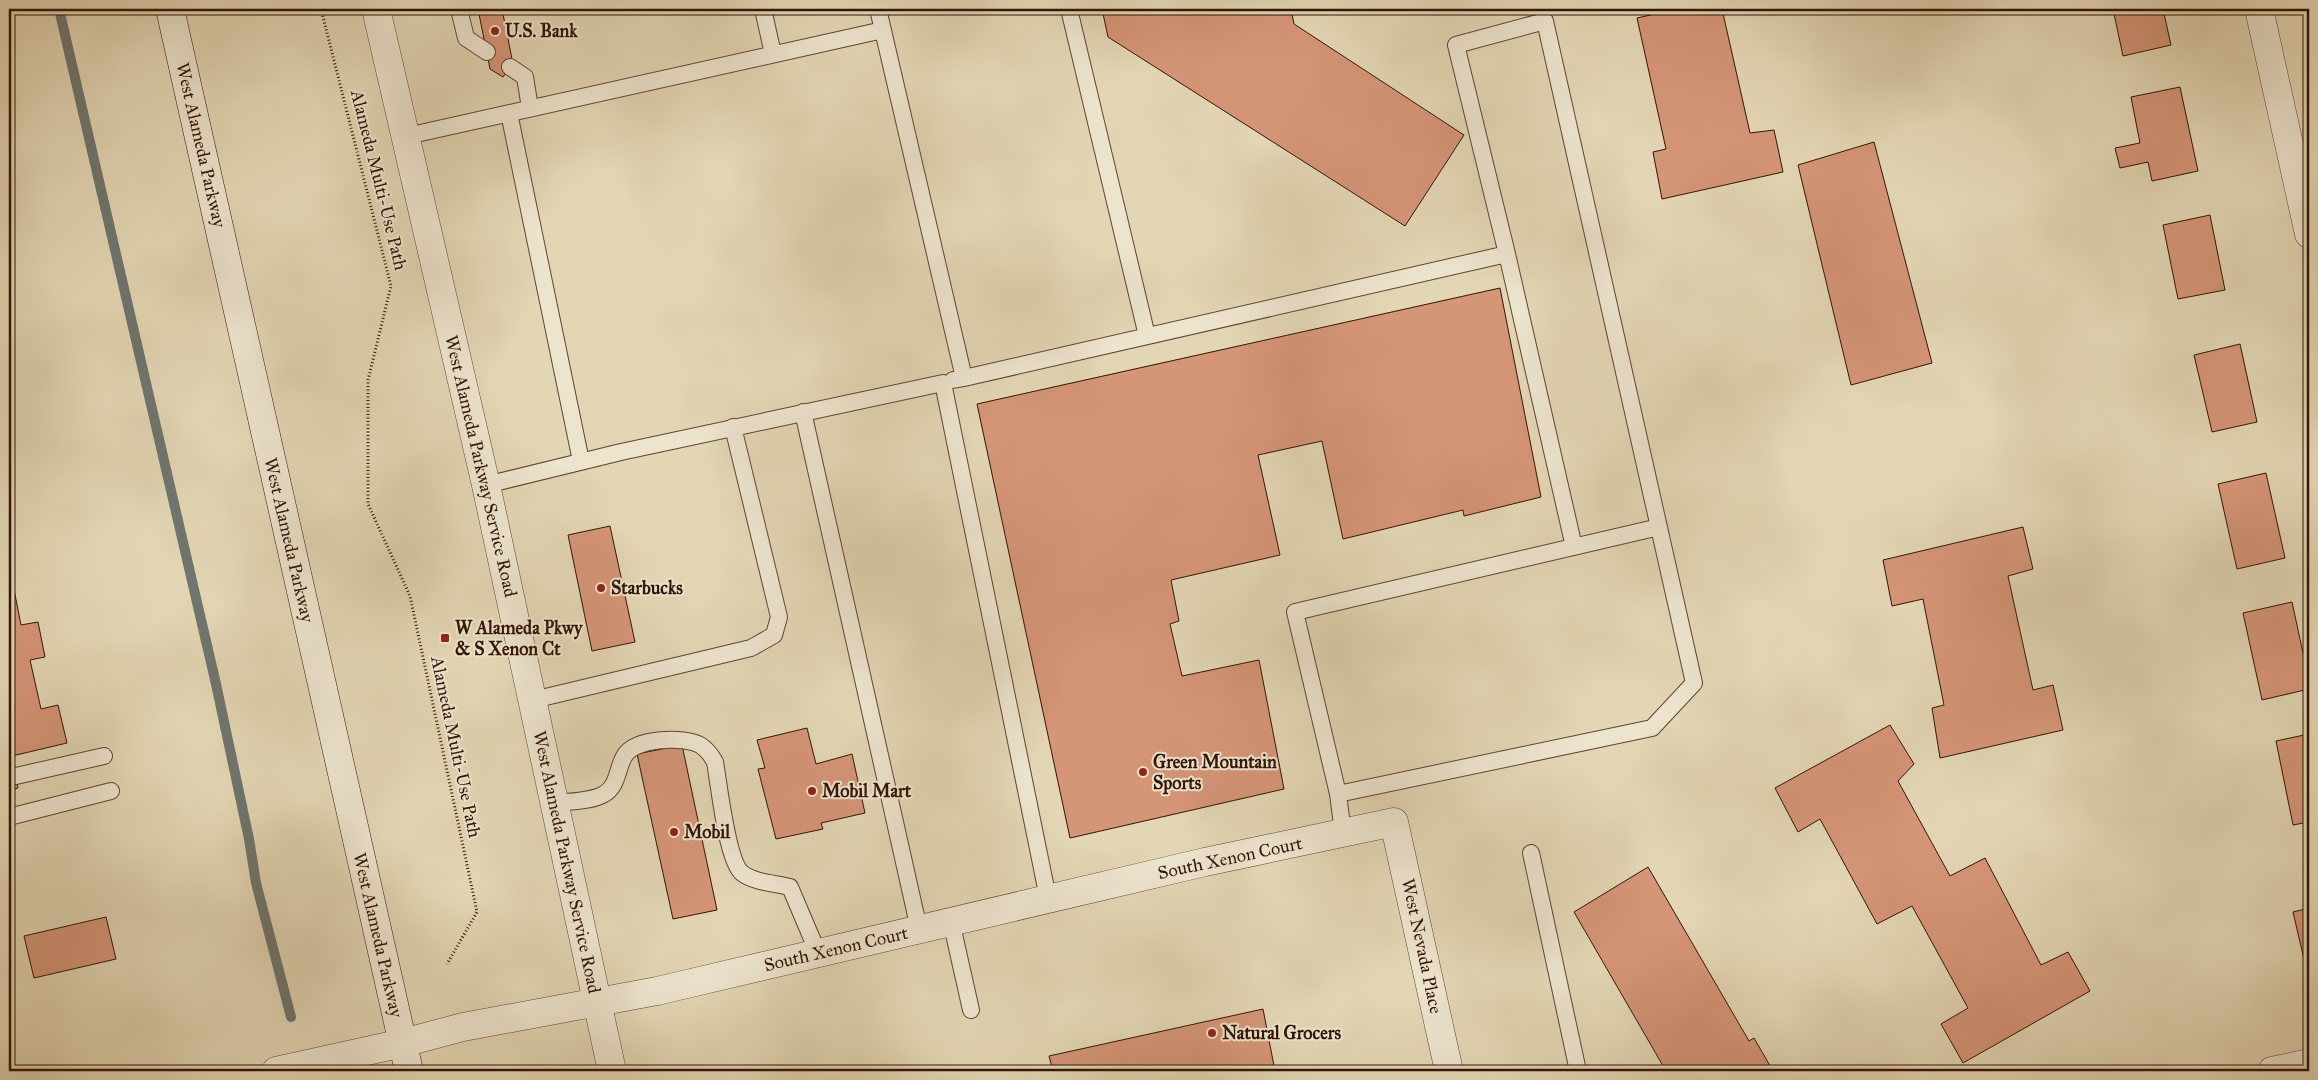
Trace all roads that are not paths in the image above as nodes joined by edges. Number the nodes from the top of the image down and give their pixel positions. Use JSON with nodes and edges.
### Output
{"nodes":[{"id":1,"x":170,"y":9,"type":"edge"},
{"id":2,"x":376,"y":9,"type":"edge"},
{"id":3,"x":459,"y":9,"type":"edge"},
{"id":4,"x":763,"y":9,"type":"edge"},
{"id":5,"x":878,"y":9,"type":"edge"},
{"id":6,"x":1069,"y":9,"type":"edge"},
{"id":7,"x":2259,"y":9,"type":"edge"},
{"id":8,"x":883,"y":30,"type":"junction"},
{"id":9,"x":487,"y":52,"type":"dead end"},
{"id":10,"x":773,"y":54,"type":"junction"},
{"id":11,"x":510,"y":67,"type":"dead end"},
{"id":12,"x":530,"y":108,"type":"junction"},
{"id":13,"x":509,"y":113,"type":"junction"},
{"id":14,"x":408,"y":136,"type":"junction"},
{"id":15,"x":2309,"y":234,"type":"edge"},
{"id":16,"x":1507,"y":254,"type":"junction"},
{"id":17,"x":1147,"y":336,"type":"junction"},
{"id":18,"x":964,"y":378,"type":"junction"},
{"id":19,"x":943,"y":383,"type":"junction"},
{"id":20,"x":803,"y":412,"type":"junction"},
{"id":21,"x":733,"y":427,"type":"junction"},
{"id":22,"x":581,"y":462,"type":"junction"},
{"id":23,"x":486,"y":484,"type":"junction"},
{"id":24,"x":1659,"y":527,"type":"junction"},
{"id":25,"x":1574,"y":547,"type":"junction"},
{"id":26,"x":533,"y":700,"type":"junction"},
{"id":27,"x":104,"y":756,"type":"dead end"},
{"id":28,"x":16,"y":776,"type":"dead end"},
{"id":29,"x":111,"y":791,"type":"dead end"},
{"id":30,"x":1338,"y":794,"type":"junction"},
{"id":31,"x":555,"y":803,"type":"junction"},
{"id":32,"x":9,"y":816,"type":"edge"},
{"id":33,"x":1394,"y":822,"type":"joint"},
{"id":34,"x":1343,"y":833,"type":"junction"},
{"id":35,"x":1531,"y":852,"type":"dead end"},
{"id":36,"x":1048,"y":898,"type":"junction"},
{"id":37,"x":951,"y":921,"type":"junction"},
{"id":38,"x":919,"y":929,"type":"junction"},
{"id":39,"x":818,"y":953,"type":"junction"},
{"id":40,"x":597,"y":1004,"type":"junction"},
{"id":41,"x":971,"y":1010,"type":"dead end"},
{"id":42,"x":403,"y":1043,"type":"junction"},
{"id":43,"x":2309,"y":1063,"type":"edge"},
{"id":44,"x":276,"y":1071,"type":"edge"},
{"id":45,"x":409,"y":1071,"type":"edge"},
{"id":46,"x":612,"y":1071,"type":"edge"},
{"id":47,"x":1450,"y":1071,"type":"edge"},
{"id":48,"x":1578,"y":1071,"type":"edge"},
{"id":49,"x":2272,"y":1071,"type":"edge"}],
"edges":[{"from":1,"to":42,"type":"street","name":"West Alameda Parkway"},
{"from":2,"to":14,"type":"street","name":"West Alameda Parkway Service Road"},
{"from":3,"to":9,"type":"lane"},
{"from":4,"to":10,"type":"lane"},
{"from":5,"to":8,"type":"lane"},
{"from":6,"to":17,"type":"lane"},
{"from":7,"to":15,"type":"street"},
{"from":8,"to":10,"type":"lane"},
{"from":8,"to":18,"type":"lane"},
{"from":10,"to":12,"type":"lane"},
{"from":11,"to":12,"type":"lane"},
{"from":12,"to":13,"type":"lane"},
{"from":13,"to":14,"type":"lane"},
{"from":13,"to":22,"type":"lane"},
{"from":14,"to":23,"type":"street","name":"West Alameda Parkway Service Road"},
{"from":16,"to":17,"type":"lane"},
{"from":16,"to":24,"type":"lane"},
{"from":16,"to":25,"type":"lane"},
{"from":17,"to":18,"type":"lane"},
{"from":18,"to":19,"type":"lane"},
{"from":19,"to":20,"type":"lane"},
{"from":19,"to":36,"type":"lane"},
{"from":20,"to":21,"type":"lane"},
{"from":20,"to":38,"type":"lane"},
{"from":21,"to":22,"type":"lane"},
{"from":21,"to":26,"type":"lane"},
{"from":22,"to":23,"type":"lane"},
{"from":23,"to":26,"type":"street","name":"West Alameda Parkway Service Road"},
{"from":24,"to":25,"type":"lane"},
{"from":24,"to":30,"type":"lane"},
{"from":25,"to":30,"type":"lane"},
{"from":26,"to":31,"type":"street","name":"West Alameda Parkway Service Road"},
{"from":27,"to":28,"type":"lane"},
{"from":29,"to":32,"type":"lane"},
{"from":30,"to":34,"type":"lane"},
{"from":31,"to":39,"type":"lane"},
{"from":31,"to":40,"type":"street","name":"West Alameda Parkway Service Road"},
{"from":33,"to":34,"type":"street","name":"South Xenon Court"},
{"from":33,"to":47,"type":"street","name":"West Nevada Place"},
{"from":34,"to":36,"type":"street","name":"South Xenon Court"},
{"from":35,"to":48,"type":"lane"},
{"from":36,"to":37,"type":"street","name":"South Xenon Court"},
{"from":37,"to":38,"type":"street","name":"South Xenon Court"},
{"from":37,"to":41,"type":"lane"},
{"from":38,"to":39,"type":"street","name":"South Xenon Court"},
{"from":39,"to":40,"type":"street","name":"South Xenon Court"},
{"from":40,"to":42,"type":"street","name":"South Xenon Court"},
{"from":40,"to":46,"type":"street","name":"West Alameda Parkway Service Road"},
{"from":42,"to":44,"type":"street","name":"South Xenon Court"},
{"from":42,"to":45,"type":"street","name":"West Alameda Parkway"},
{"from":43,"to":49,"type":"street"}]}
